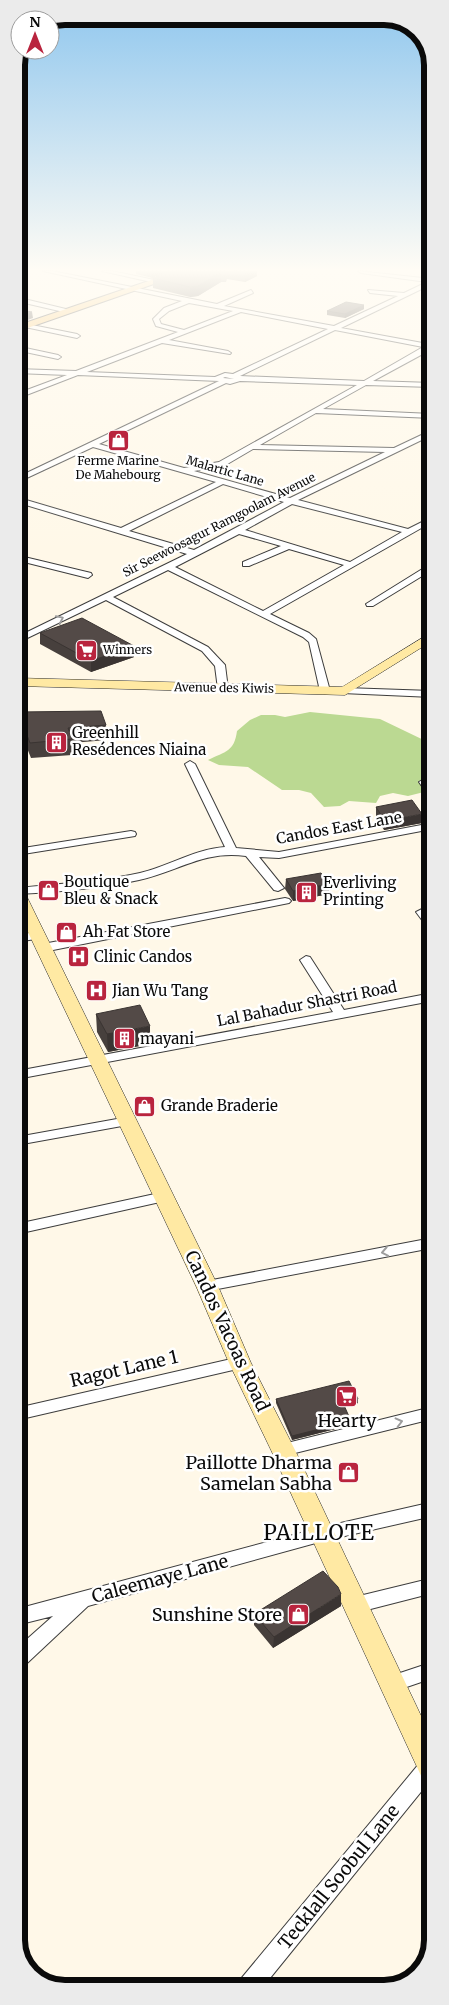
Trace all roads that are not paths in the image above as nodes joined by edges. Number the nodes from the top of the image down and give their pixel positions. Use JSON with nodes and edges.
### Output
{"nodes":[{"id":1,"x":102,"y":365,"type":"edge"},
{"id":2,"x":262,"y":365,"type":"edge"},
{"id":3,"x":399,"y":365,"type":"edge"},
{"id":4,"x":25,"y":372,"type":"edge"},
{"id":5,"x":78,"y":374,"type":"junction"},
{"id":6,"x":237,"y":377,"type":"junction"},
{"id":7,"x":220,"y":380,"type":"junction"},
{"id":8,"x":367,"y":383,"type":"junction"},
{"id":9,"x":424,"y":385,"type":"edge"},
{"id":10,"x":25,"y":394,"type":"edge"},
{"id":11,"x":315,"y":411,"type":"junction"},
{"id":12,"x":424,"y":416,"type":"edge"},
{"id":13,"x":424,"y":436,"type":"edge"},
{"id":14,"x":92,"y":445,"type":"junction"},
{"id":15,"x":252,"y":447,"type":"junction"},
{"id":16,"x":397,"y":450,"type":"junction"},
{"id":17,"x":182,"y":470,"type":"junction"},
{"id":18,"x":25,"y":477,"type":"edge"},
{"id":19,"x":222,"y":482,"type":"junction"},
{"id":20,"x":290,"y":501,"type":"junction"},
{"id":21,"x":25,"y":502,"type":"edge"},
{"id":22,"x":424,"y":524,"type":"edge"},
{"id":23,"x":122,"y":531,"type":"junction"},
{"id":24,"x":238,"y":531,"type":"junction"},
{"id":25,"x":410,"y":532,"type":"junction"},
{"id":26,"x":289,"y":546,"type":"junction"},
{"id":27,"x":194,"y":553,"type":"junction"},
{"id":28,"x":25,"y":559,"type":"edge"},
{"id":29,"x":246,"y":564,"type":"dead end"},
{"id":30,"x":352,"y":564,"type":"junction"},
{"id":31,"x":168,"y":567,"type":"junction"},
{"id":32,"x":424,"y":571,"type":"edge"},
{"id":33,"x":88,"y":575,"type":"dead end"},
{"id":34,"x":106,"y":597,"type":"junction"},
{"id":35,"x":370,"y":604,"type":"dead end"},
{"id":36,"x":264,"y":614,"type":"junction"},
{"id":37,"x":25,"y":636,"type":"edge"},
{"id":38,"x":424,"y":641,"type":"edge"},
{"id":39,"x":25,"y":682,"type":"edge"},
{"id":40,"x":223,"y":689,"type":"junction"},
{"id":41,"x":325,"y":691,"type":"junction"},
{"id":42,"x":345,"y":691,"type":"junction"},
{"id":43,"x":424,"y":694,"type":"edge"},
{"id":44,"x":190,"y":764,"type":"dead end"},
{"id":45,"x":424,"y":828,"type":"edge"},
{"id":46,"x":131,"y":834,"type":"dead end"},
{"id":47,"x":25,"y":851,"type":"edge"},
{"id":48,"x":232,"y":851,"type":"junction"},
{"id":49,"x":250,"y":853,"type":"junction"},
{"id":50,"x":278,"y":888,"type":"dead end"},
{"id":51,"x":25,"y":891,"type":"edge"},
{"id":52,"x":285,"y":902,"type":"dead end"},
{"id":53,"x":25,"y":909,"type":"edge"},
{"id":54,"x":422,"y":912,"type":"dead end"},
{"id":55,"x":424,"y":915,"type":"edge"},
{"id":56,"x":25,"y":940,"type":"edge"},
{"id":57,"x":40,"y":941,"type":"junction"},
{"id":58,"x":306,"y":960,"type":"dead end"},
{"id":59,"x":424,"y":998,"type":"edge"},
{"id":60,"x":341,"y":1014,"type":"junction"},
{"id":61,"x":99,"y":1060,"type":"junction"},
{"id":62,"x":25,"y":1074,"type":"edge"},
{"id":63,"x":128,"y":1121,"type":"junction"},
{"id":64,"x":25,"y":1140,"type":"edge"},
{"id":65,"x":164,"y":1197,"type":"junction"},
{"id":66,"x":25,"y":1227,"type":"edge"},
{"id":67,"x":424,"y":1245,"type":"edge"},
{"id":68,"x":208,"y":1286,"type":"junction"},
{"id":69,"x":240,"y":1363,"type":"junction"},
{"id":70,"x":25,"y":1412,"type":"edge"},
{"id":71,"x":424,"y":1416,"type":"edge"},
{"id":72,"x":283,"y":1450,"type":"junction"},
{"id":73,"x":424,"y":1511,"type":"edge"},
{"id":74,"x":323,"y":1534,"type":"junction"},
{"id":75,"x":424,"y":1587,"type":"edge"},
{"id":76,"x":82,"y":1600,"type":"junction"},
{"id":77,"x":355,"y":1605,"type":"junction"},
{"id":78,"x":25,"y":1615,"type":"edge"},
{"id":79,"x":25,"y":1653,"type":"edge"},
{"id":80,"x":424,"y":1673,"type":"edge"},
{"id":81,"x":392,"y":1684,"type":"junction"},
{"id":82,"x":424,"y":1753,"type":"edge"},
{"id":83,"x":424,"y":1776,"type":"edge"},
{"id":84,"x":255,"y":1980,"type":"edge"}],
"edges":[{"from":1,"to":5,"type":"street"},
{"from":2,"to":6,"type":"street"},
{"from":3,"to":8,"type":"street"},
{"from":4,"to":5,"type":"street"},
{"from":5,"to":7,"type":"street"},
{"from":5,"to":10,"type":"street"},
{"from":6,"to":7,"type":"street"},
{"from":6,"to":8,"type":"street"},
{"from":7,"to":14,"type":"street"},
{"from":8,"to":9,"type":"street"},
{"from":8,"to":11,"type":"street"},
{"from":11,"to":12,"type":"street"},
{"from":11,"to":15,"type":"street"},
{"from":13,"to":16,"type":"street","name":"Sir Seewoosagur Ramgoolam Avenue"},
{"from":14,"to":17,"type":"street","name":"Malartic Lane"},
{"from":14,"to":18,"type":"street"},
{"from":15,"to":16,"type":"street"},
{"from":15,"to":17,"type":"street"},
{"from":16,"to":20,"type":"street","name":"Sir Seewoosagur Ramgoolam Avenue"},
{"from":17,"to":19,"type":"street","name":"Malartic Lane"},
{"from":19,"to":20,"type":"street","name":"Malartic Lane"},
{"from":19,"to":23,"type":"street"},
{"from":20,"to":24,"type":"street","name":"Sir Seewoosagur Ramgoolam Avenue"},
{"from":20,"to":25,"type":"street","name":"Malartic Lane"},
{"from":21,"to":23,"type":"street"},
{"from":22,"to":25,"type":"street"},
{"from":23,"to":27,"type":"street"},
{"from":24,"to":26,"type":"street"},
{"from":24,"to":27,"type":"street","name":"Sir Seewoosagur Ramgoolam Avenue"},
{"from":25,"to":30,"type":"street"},
{"from":26,"to":29,"type":"street"},
{"from":26,"to":30,"type":"street"},
{"from":27,"to":31,"type":"street","name":"Sir Seewoosagur Ramgoolam Avenue"},
{"from":28,"to":33,"type":"street"},
{"from":30,"to":36,"type":"street"},
{"from":31,"to":34,"type":"street","name":"Sir Seewoosagur Ramgoolam Avenue"},
{"from":31,"to":36,"type":"street"},
{"from":32,"to":35,"type":"street"},
{"from":37,"to":34,"type":"street","name":"Sir Seewoosagur Ramgoolam Avenue","one_way":true},
{"from":34,"to":40,"type":"street"},
{"from":36,"to":41,"type":"street"},
{"from":38,"to":42,"type":"main road"},
{"from":39,"to":40,"type":"main road","name":"Avenue des Kiwis"},
{"from":40,"to":41,"type":"main road","name":"Avenue des Kiwis"},
{"from":41,"to":42,"type":"main road","name":"Avenue des Kiwis"},
{"from":42,"to":43,"type":"street","name":"Avenue des Kiwis"},
{"from":44,"to":48,"type":"street"},
{"from":45,"to":49,"type":"street","name":"Candos East Lane"},
{"from":46,"to":47,"type":"street"},
{"from":48,"to":49,"type":"street","name":"Candos East Lane"},
{"from":48,"to":51,"type":"street","name":"Candos East Lane"},
{"from":49,"to":50,"type":"street"},
{"from":52,"to":57,"type":"street"},
{"from":53,"to":57,"type":"main road","name":"Candos Vacoas Road"},
{"from":54,"to":55,"type":"street"},
{"from":56,"to":57,"type":"street"},
{"from":57,"to":61,"type":"main road","name":"Candos Vacoas Road"},
{"from":58,"to":60,"type":"street"},
{"from":59,"to":60,"type":"street","name":"Lal Bahadur Shastri Road"},
{"from":60,"to":61,"type":"street","name":"Lal Bahadur Shastri Road"},
{"from":61,"to":62,"type":"street","name":"Lal Bahadur Shastri Road"},
{"from":61,"to":63,"type":"main road","name":"Candos Vacoas Road"},
{"from":63,"to":64,"type":"street"},
{"from":63,"to":65,"type":"main road","name":"Candos Vacoas Road"},
{"from":65,"to":66,"type":"street"},
{"from":65,"to":68,"type":"main road","name":"Candos Vacoas Road"},
{"from":67,"to":68,"type":"street","one_way":true},
{"from":68,"to":69,"type":"main road","name":"Candos Vacoas Road"},
{"from":69,"to":70,"type":"street","name":"Ragot Lane 1"},
{"from":69,"to":72,"type":"main road","name":"Candos Vacoas Road"},
{"from":72,"to":71,"type":"street","one_way":true},
{"from":72,"to":74,"type":"main road","name":"Candos Vacoas Road"},
{"from":73,"to":74,"type":"street","name":"Caleemaye Lane"},
{"from":74,"to":76,"type":"street","name":"Caleemaye Lane"},
{"from":74,"to":77,"type":"main road","name":"Candos Vacoas Road"},
{"from":75,"to":77,"type":"street"},
{"from":76,"to":78,"type":"street"},
{"from":76,"to":79,"type":"street","name":"Caleemaye Lane"},
{"from":77,"to":81,"type":"main road","name":"Candos Vacoas Road"},
{"from":80,"to":81,"type":"street"},
{"from":81,"to":82,"type":"main road","name":"Candos Vacoas Road"},
{"from":83,"to":84,"type":"street","name":"Tecklall Soobul Lane"}]}
